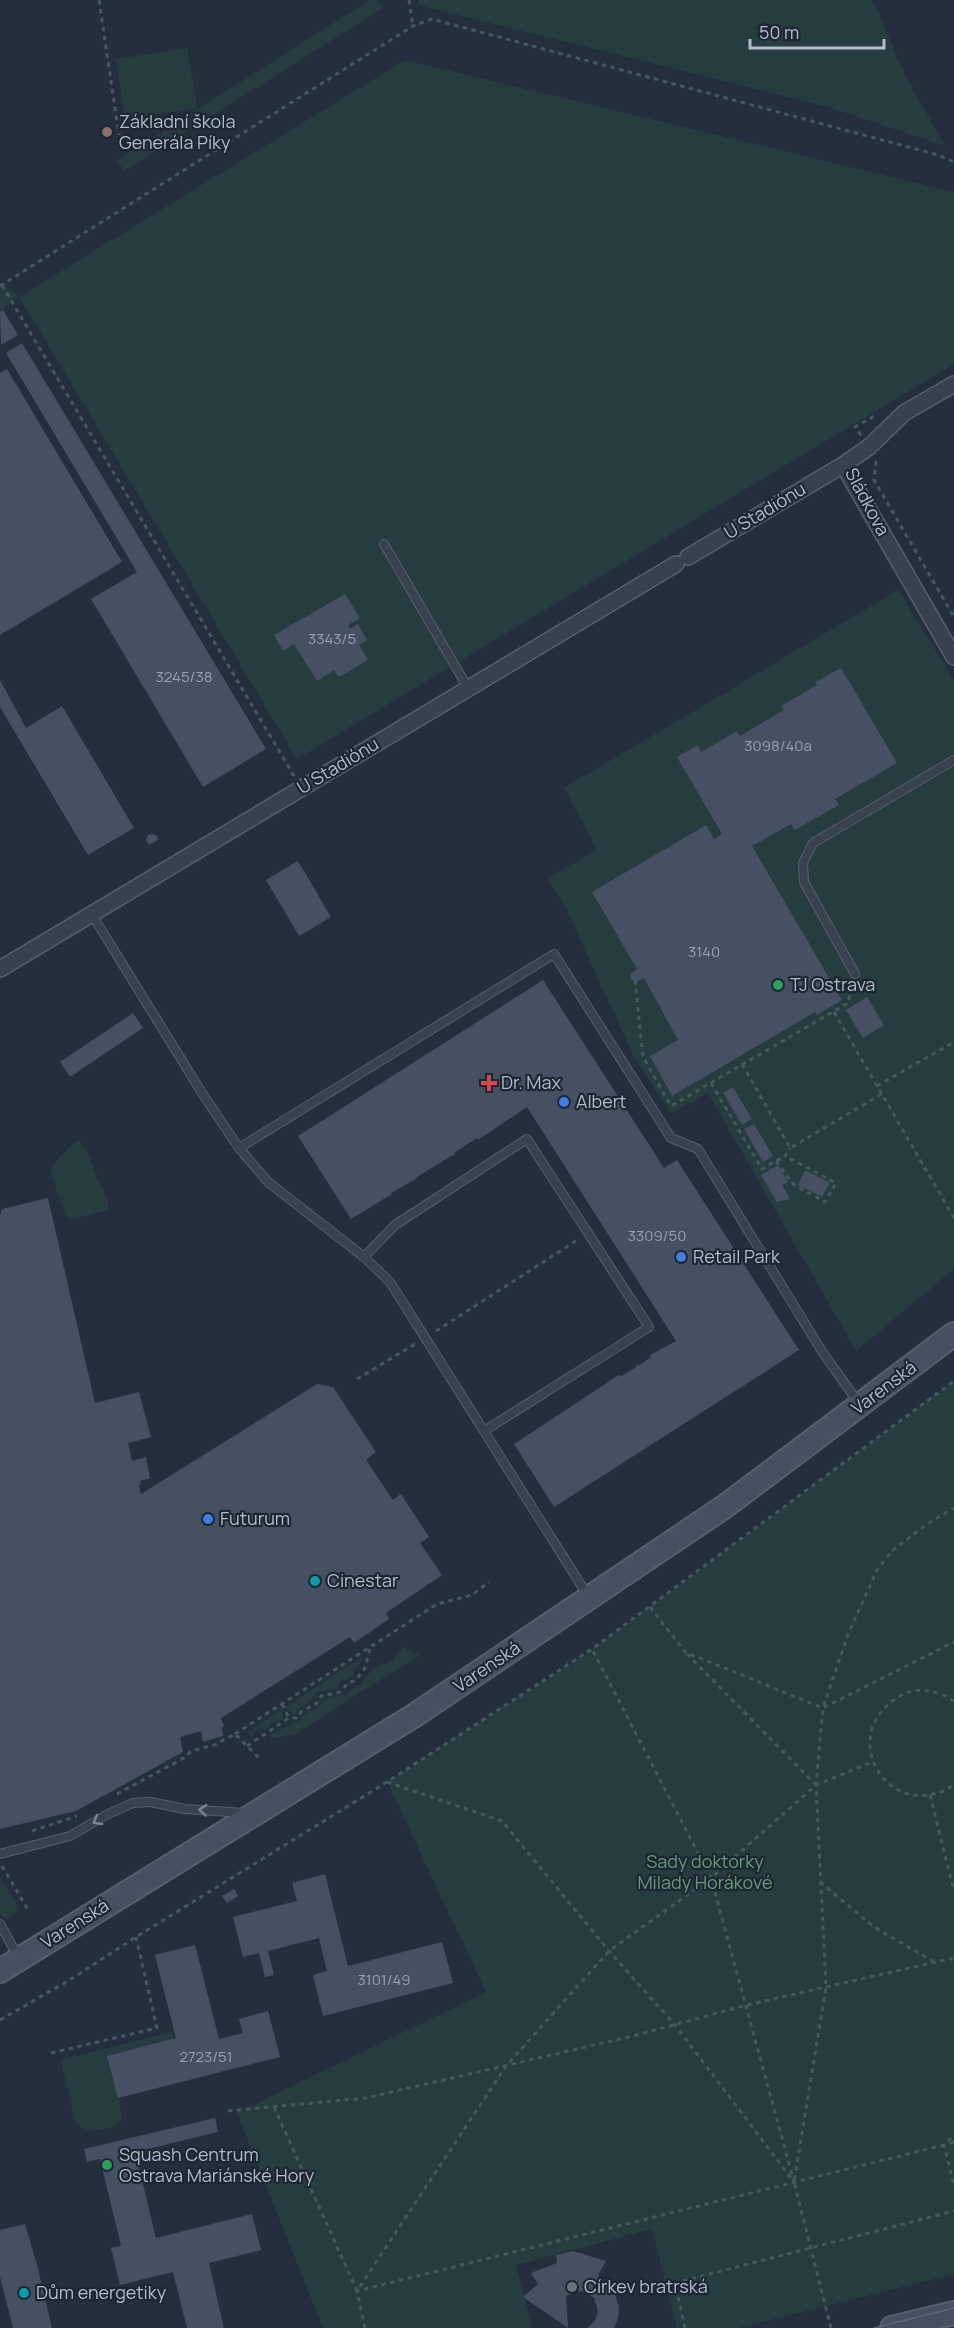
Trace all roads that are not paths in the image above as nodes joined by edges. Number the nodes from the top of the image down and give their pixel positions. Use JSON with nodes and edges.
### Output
{"nodes":[{"id":1,"x":954,"y":384,"type":"edge"},
{"id":2,"x":843,"y":465,"type":"junction"},
{"id":3,"x":384,"y":544,"type":"dead end"},
{"id":4,"x":954,"y":657,"type":"edge"},
{"id":5,"x":468,"y":688,"type":"junction"},
{"id":6,"x":954,"y":760,"type":"edge"},
{"id":7,"x":90,"y":913,"type":"junction"},
{"id":8,"x":0,"y":969,"type":"edge"},
{"id":9,"x":855,"y":974,"type":"road end"},
{"id":10,"x":239,"y":1148,"type":"junction"},
{"id":11,"x":364,"y":1257,"type":"junction"},
{"id":12,"x":954,"y":1334,"type":"edge"},
{"id":13,"x":860,"y":1406,"type":"junction"},
{"id":14,"x":484,"y":1431,"type":"junction"},
{"id":15,"x":589,"y":1597,"type":"junction"},
{"id":16,"x":256,"y":1814,"type":"junction"},
{"id":17,"x":0,"y":1854,"type":"edge"},
{"id":18,"x":0,"y":1924,"type":"edge"},
{"id":19,"x":9,"y":1965,"type":"edge"},
{"id":20,"x":954,"y":2313,"type":"edge"},
{"id":21,"x":892,"y":2328,"type":"edge"}],
"edges":[{"from":1,"to":2,"type":"street","name":"Sládkova"},
{"from":2,"to":4,"type":"street","name":"Sládkova"},
{"from":2,"to":5,"type":"street","name":"U Stadiónu"},
{"from":3,"to":5,"type":"lane"},
{"from":5,"to":7,"type":"street","name":"U Stadiónu"},
{"from":6,"to":9,"type":"lane"},
{"from":7,"to":8,"type":"street","name":"U Stadiónu"},
{"from":7,"to":10,"type":"lane"},
{"from":10,"to":11,"type":"lane"},
{"from":10,"to":13,"type":"lane"},
{"from":11,"to":14,"type":"lane"},
{"from":11,"to":14,"type":"lane"},
{"from":12,"to":13,"type":"street","name":"Varenská"},
{"from":13,"to":15,"type":"street","name":"Varenská"},
{"from":14,"to":15,"type":"lane"},
{"from":15,"to":16,"type":"street","name":"Varenská"},
{"from":16,"to":17,"type":"lane","one_way":true},
{"from":16,"to":19,"type":"street","name":"Varenská"},
{"from":18,"to":19,"type":"lane"},
{"from":20,"to":21,"type":"street"}]}
